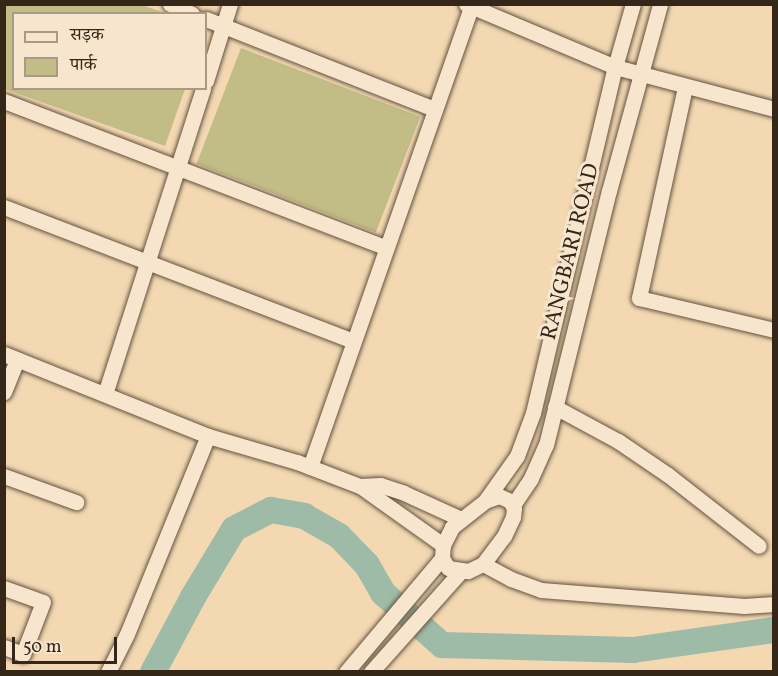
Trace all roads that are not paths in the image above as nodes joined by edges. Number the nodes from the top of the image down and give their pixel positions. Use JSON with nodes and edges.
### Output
{"nodes":[{"id":1,"x":170,"y":4,"type":"edge"},
{"id":2,"x":230,"y":4,"type":"edge"},
{"id":3,"x":633,"y":4,"type":"edge"},
{"id":4,"x":660,"y":4,"type":"edge"},
{"id":5,"x":469,"y":5,"type":"edge"},
{"id":6,"x":188,"y":12,"type":"edge"},
{"id":7,"x":207,"y":19,"type":"edge"},
{"id":8,"x":223,"y":26,"type":"junction"},
{"id":9,"x":615,"y":67,"type":"junction"},
{"id":10,"x":643,"y":75,"type":"junction"},
{"id":11,"x":207,"y":78,"type":"edge"},
{"id":12,"x":685,"y":87,"type":"junction"},
{"id":13,"x":202,"y":90,"type":"edge"},
{"id":14,"x":4,"y":101,"type":"edge"},
{"id":15,"x":435,"y":109,"type":"junction"},
{"id":16,"x":774,"y":109,"type":"edge"},
{"id":17,"x":178,"y":167,"type":"junction"},
{"id":18,"x":4,"y":207,"type":"edge"},
{"id":19,"x":386,"y":248,"type":"junction"},
{"id":20,"x":147,"y":262,"type":"junction"},
{"id":21,"x":774,"y":330,"type":"edge"},
{"id":22,"x":353,"y":341,"type":"junction"},
{"id":23,"x":11,"y":357,"type":"edge"},
{"id":24,"x":4,"y":392,"type":"edge"},
{"id":25,"x":105,"y":394,"type":"junction"},
{"id":26,"x":555,"y":407,"type":"junction"},
{"id":27,"x":208,"y":436,"type":"junction"},
{"id":28,"x":310,"y":467,"type":"junction"},
{"id":29,"x":4,"y":476,"type":"edge"},
{"id":30,"x":360,"y":486,"type":"junction"},
{"id":31,"x":485,"y":501,"type":"junction"},
{"id":32,"x":76,"y":502,"type":"dead end"},
{"id":33,"x":513,"y":505,"type":"junction"},
{"id":34,"x":461,"y":519,"type":"junction"},
{"id":35,"x":759,"y":546,"type":"dead end"},
{"id":36,"x":442,"y":552,"type":"junction"},
{"id":37,"x":483,"y":564,"type":"junction"},
{"id":38,"x":460,"y":571,"type":"junction"},
{"id":39,"x":4,"y":588,"type":"edge"},
{"id":40,"x":774,"y":604,"type":"edge"},
{"id":41,"x":4,"y":647,"type":"edge"},
{"id":42,"x":108,"y":672,"type":"edge"},
{"id":43,"x":346,"y":672,"type":"edge"},
{"id":44,"x":371,"y":672,"type":"edge"}],
"edges":[{"from":1,"to":6,"type":"street"},
{"from":2,"to":8,"type":"street"},
{"from":3,"to":9,"type":"street","name":"RANGBARI ROAD"},
{"from":4,"to":10,"type":"street","name":"RANGBARI ROAD"},
{"from":5,"to":9,"type":"street"},
{"from":5,"to":15,"type":"street"},
{"from":7,"to":8,"type":"street"},
{"from":8,"to":11,"type":"street"},
{"from":8,"to":15,"type":"street"},
{"from":9,"to":10,"type":"street"},
{"from":9,"to":31,"type":"street","name":"RANGBARI ROAD"},
{"from":10,"to":12,"type":"street"},
{"from":10,"to":26,"type":"street","name":"RANGBARI ROAD"},
{"from":12,"to":16,"type":"street"},
{"from":12,"to":21,"type":"street"},
{"from":13,"to":17,"type":"street"},
{"from":14,"to":17,"type":"street"},
{"from":15,"to":19,"type":"street"},
{"from":17,"to":19,"type":"street"},
{"from":17,"to":20,"type":"street"},
{"from":18,"to":20,"type":"street"},
{"from":19,"to":22,"type":"street"},
{"from":20,"to":22,"type":"street"},
{"from":20,"to":25,"type":"street"},
{"from":22,"to":28,"type":"street"},
{"from":23,"to":24,"type":"street"},
{"from":23,"to":25,"type":"street"},
{"from":25,"to":27,"type":"street"},
{"from":26,"to":33,"type":"street","name":"RANGBARI ROAD"},
{"from":26,"to":35,"type":"street"},
{"from":27,"to":28,"type":"street"},
{"from":27,"to":42,"type":"street"},
{"from":28,"to":30,"type":"street"},
{"from":29,"to":32,"type":"street"},
{"from":30,"to":34,"type":"street"},
{"from":30,"to":36,"type":"street"},
{"from":31,"to":33,"type":"street"},
{"from":31,"to":34,"type":"street","name":"RANGBARI ROAD"},
{"from":33,"to":37,"type":"street","name":"RANGBARI ROAD"},
{"from":34,"to":36,"type":"street","name":"RANGBARI ROAD"},
{"from":36,"to":38,"type":"street"},
{"from":36,"to":43,"type":"street"},
{"from":37,"to":38,"type":"street"},
{"from":37,"to":40,"type":"street"},
{"from":38,"to":44,"type":"street"},
{"from":39,"to":41,"type":"street"}]}
